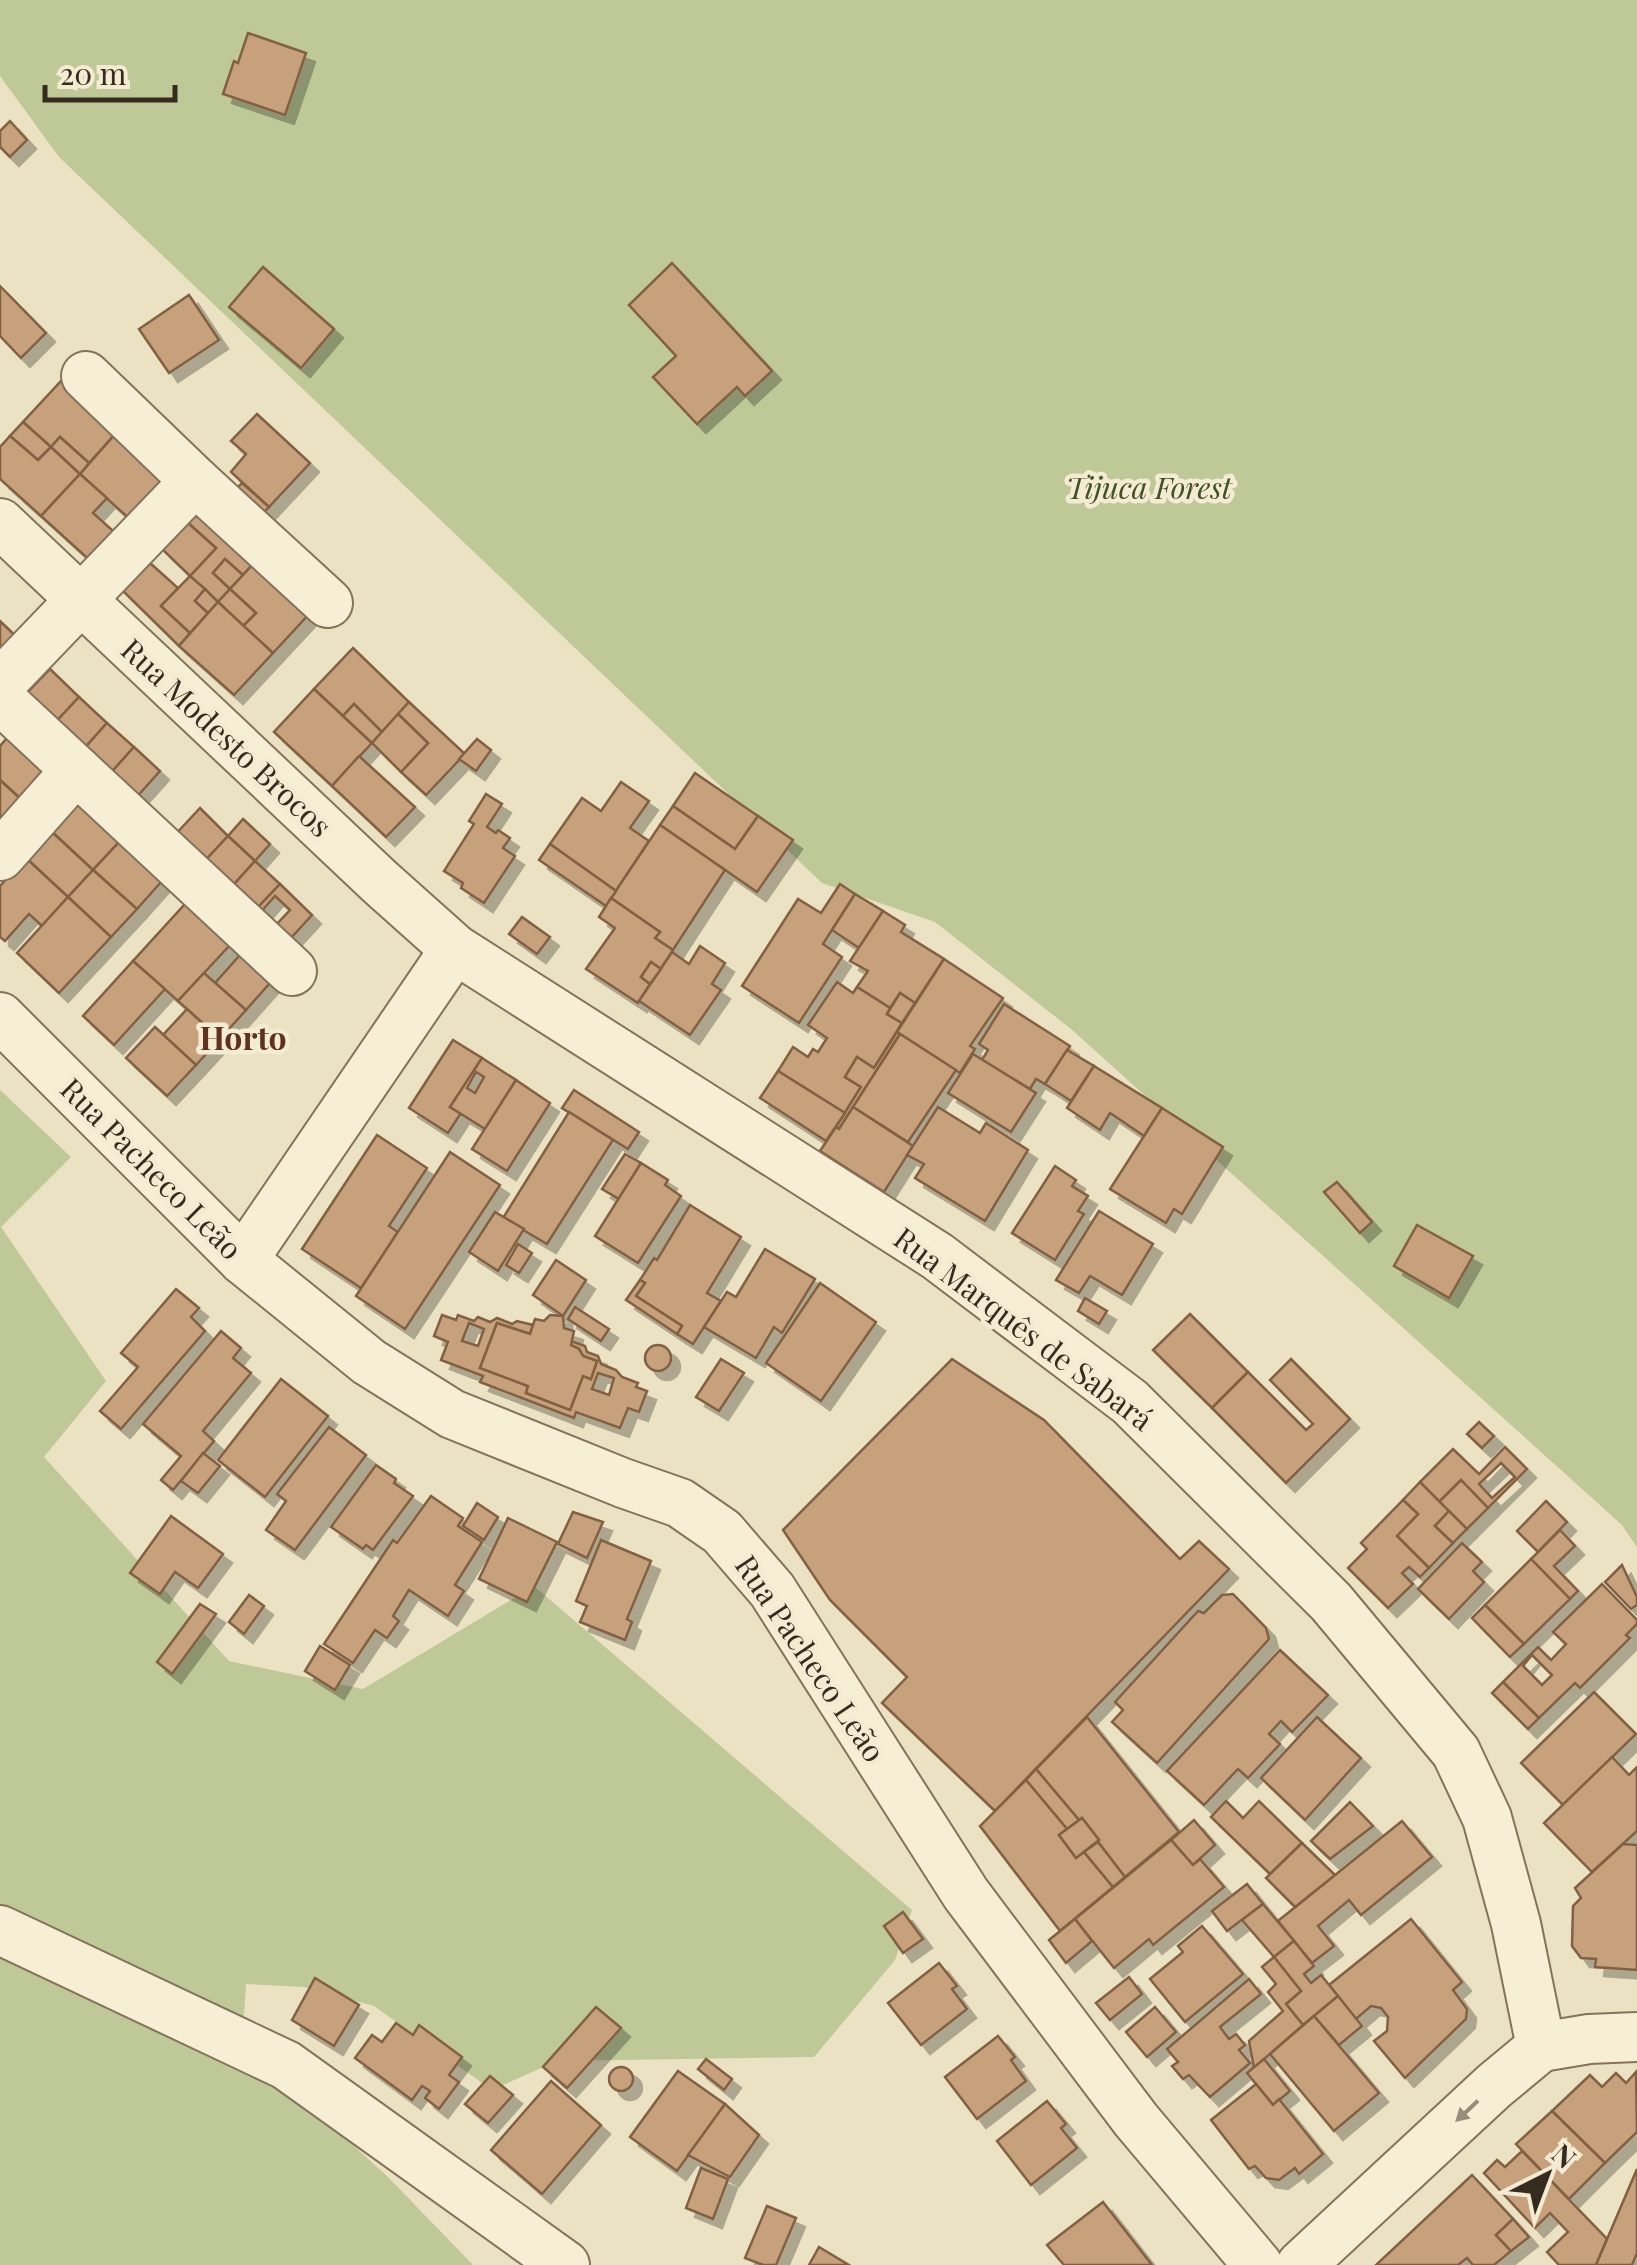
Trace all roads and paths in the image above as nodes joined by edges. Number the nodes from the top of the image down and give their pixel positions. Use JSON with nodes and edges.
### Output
{"nodes":[{"id":1,"x":86,"y":376,"type":"dead end"},
{"id":2,"x":194,"y":481,"type":"junction"},
{"id":3,"x":0,"y":522,"type":"edge"},
{"id":4,"x":81,"y":599,"type":"junction"},
{"id":5,"x":328,"y":603,"type":"dead end"},
{"id":6,"x":0,"y":684,"type":"edge"},
{"id":7,"x":0,"y":699,"type":"edge"},
{"id":8,"x":76,"y":770,"type":"junction"},
{"id":9,"x":0,"y":856,"type":"edge"},
{"id":10,"x":455,"y":949,"type":"junction"},
{"id":11,"x":292,"y":972,"type":"dead end"},
{"id":12,"x":0,"y":1017,"type":"edge"},
{"id":13,"x":243,"y":1260,"type":"junction"},
{"id":14,"x":0,"y":1930,"type":"edge"},
{"id":15,"x":1637,"y":2037,"type":"edge"},
{"id":16,"x":1541,"y":2047,"type":"junction"},
{"id":17,"x":565,"y":2265,"type":"edge"},
{"id":18,"x":1258,"y":2265,"type":"edge"},
{"id":19,"x":1300,"y":2265,"type":"edge"}],
"edges":[{"from":1,"to":2,"type":"street"},
{"from":2,"to":4,"type":"street"},
{"from":2,"to":5,"type":"street"},
{"from":3,"to":4,"type":"street","name":"Rua Modesto Brocos"},
{"from":4,"to":6,"type":"street"},
{"from":4,"to":10,"type":"street","name":"Rua Modesto Brocos"},
{"from":7,"to":8,"type":"street"},
{"from":8,"to":9,"type":"street"},
{"from":8,"to":11,"type":"street"},
{"from":10,"to":13,"type":"street"},
{"from":10,"to":16,"type":"street","name":"Rua Marquês de Sabará"},
{"from":12,"to":13,"type":"street","name":"Rua Pacheco Leão"},
{"from":13,"to":18,"type":"street","name":"Rua Pacheco Leão"},
{"from":14,"to":17,"type":"street"},
{"from":15,"to":16,"type":"street"},
{"from":16,"to":19,"type":"street","one_way":true}]}
